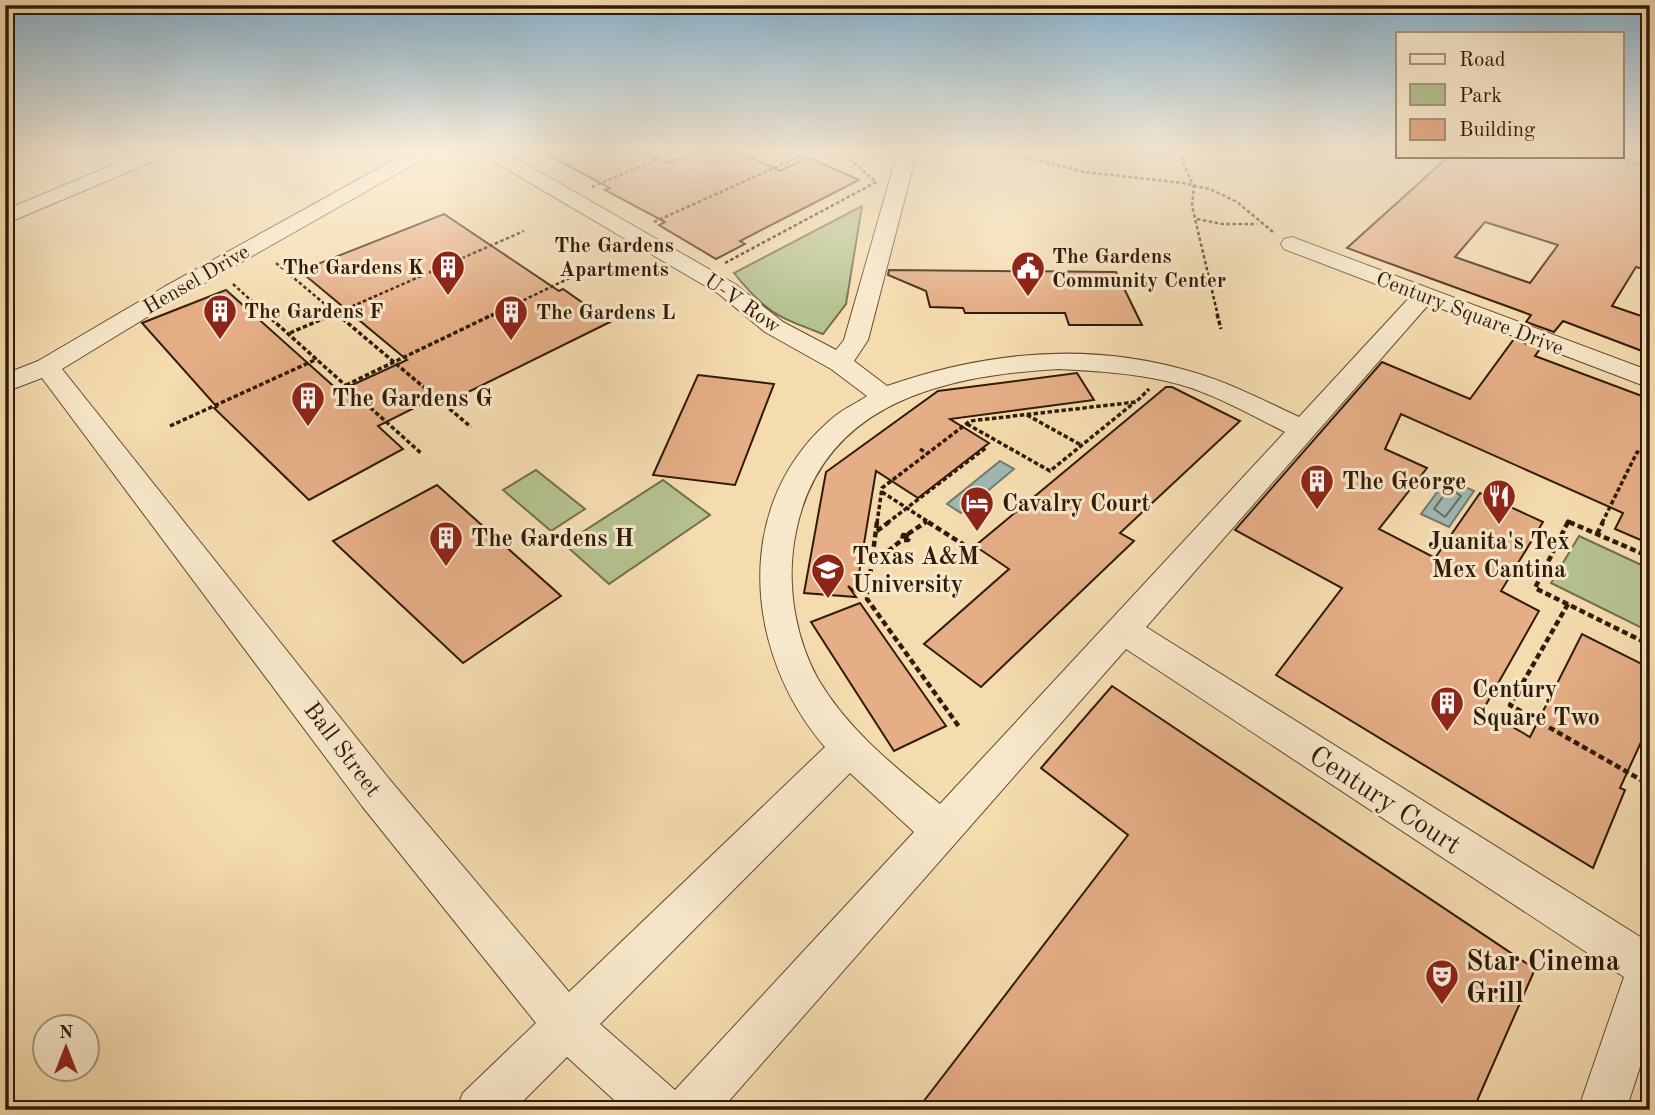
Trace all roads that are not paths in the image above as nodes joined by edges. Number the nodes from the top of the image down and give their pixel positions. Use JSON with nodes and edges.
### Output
{"nodes":[{"id":1,"x":39,"y":203,"type":"edge"},
{"id":2,"x":329,"y":203,"type":"edge"},
{"id":3,"x":579,"y":203,"type":"edge"},
{"id":4,"x":894,"y":203,"type":"edge"},
{"id":5,"x":5,"y":218,"type":"edge"},
{"id":6,"x":1292,"y":244,"type":"road end"},
{"id":7,"x":1424,"y":296,"type":"junction"},
{"id":8,"x":840,"y":363,"type":"junction"},
{"id":9,"x":47,"y":368,"type":"junction"},
{"id":10,"x":1650,"y":380,"type":"edge"},
{"id":11,"x":5,"y":384,"type":"edge"},
{"id":12,"x":885,"y":397,"type":"junction"},
{"id":13,"x":1303,"y":430,"type":"junction"},
{"id":14,"x":1123,"y":630,"type":"junction"},
{"id":15,"x":849,"y":749,"type":"junction"},
{"id":16,"x":942,"y":830,"type":"junction"},
{"id":17,"x":1650,"y":967,"type":"edge"},
{"id":18,"x":567,"y":1025,"type":"junction"},
{"id":19,"x":480,"y":1110,"type":"edge"},
{"id":20,"x":661,"y":1110,"type":"edge"},
{"id":21,"x":689,"y":1110,"type":"edge"},
{"id":22,"x":1602,"y":1110,"type":"edge"}],
"edges":[{"from":1,"to":5,"type":"street"},
{"from":2,"to":9,"type":"street","name":"Hensel Drive"},
{"from":3,"to":8,"type":"street","name":"U-V Row"},
{"from":4,"to":8,"type":"street"},
{"from":6,"to":7,"type":"street","name":"Century Square Drive"},
{"from":7,"to":10,"type":"street","name":"Century Square Drive"},
{"from":7,"to":13,"type":"street"},
{"from":8,"to":12,"type":"street","name":"U-V Row"},
{"from":9,"to":11,"type":"street","name":"Hensel Drive"},
{"from":9,"to":18,"type":"street","name":"Ball Street"},
{"from":12,"to":13,"type":"street"},
{"from":12,"to":15,"type":"street"},
{"from":13,"to":14,"type":"street"},
{"from":14,"to":16,"type":"street"},
{"from":14,"to":17,"type":"street","name":"Century Court"},
{"from":15,"to":16,"type":"street"},
{"from":15,"to":18,"type":"street"},
{"from":16,"to":21,"type":"street"},
{"from":17,"to":22,"type":"street"},
{"from":18,"to":19,"type":"street"},
{"from":18,"to":20,"type":"street","name":"Ball Street"}]}
